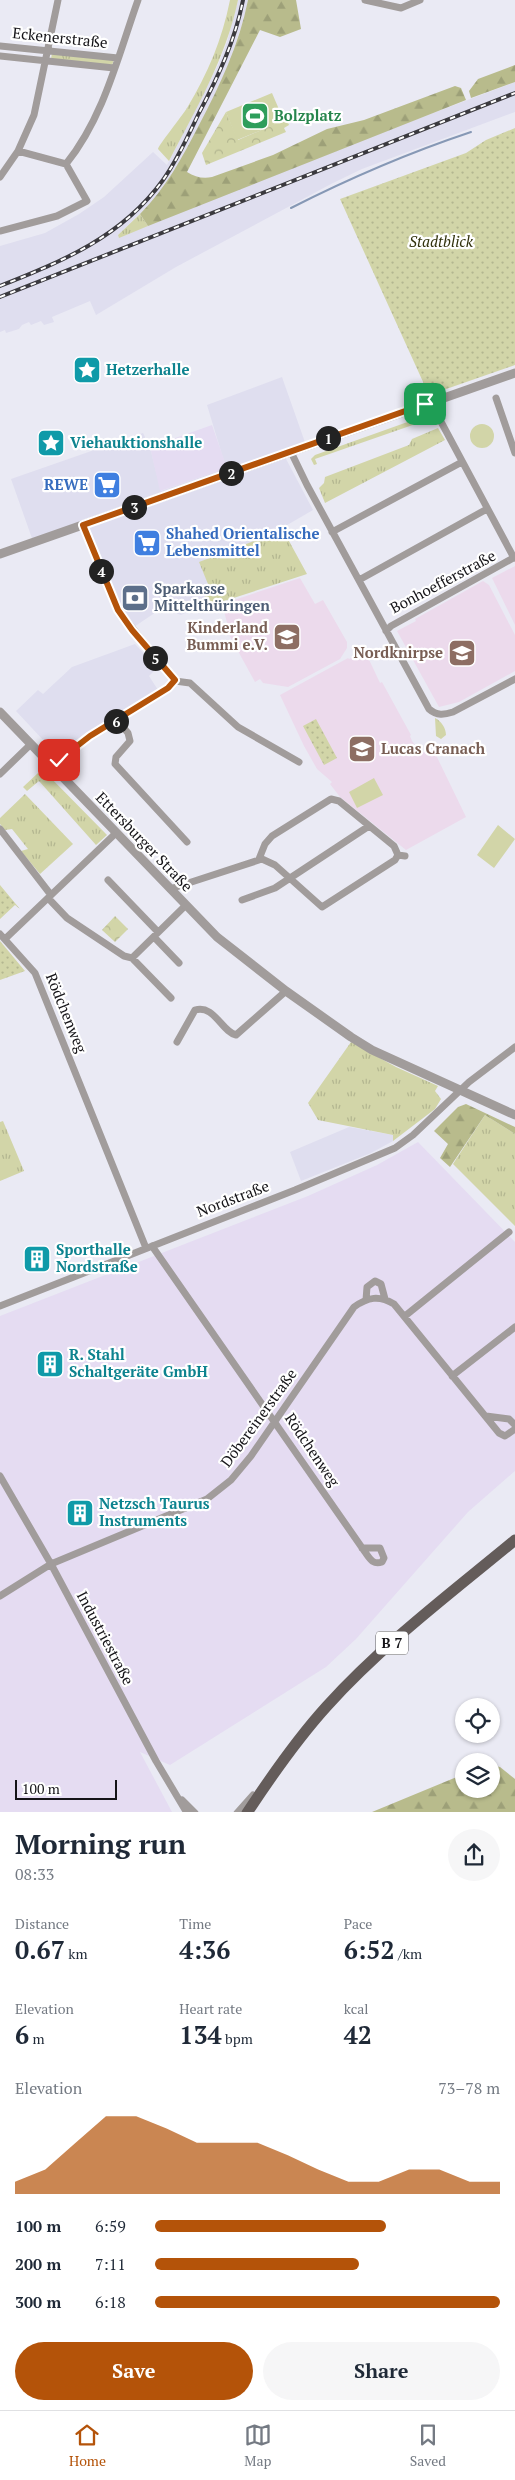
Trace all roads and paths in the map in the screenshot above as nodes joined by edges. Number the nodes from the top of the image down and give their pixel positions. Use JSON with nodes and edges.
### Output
{"nodes":[{"id":1,"x":58,"y":0,"type":"edge"},
{"id":2,"x":138,"y":0,"type":"edge"},
{"id":3,"x":365,"y":0,"type":"edge"},
{"id":4,"x":420,"y":0,"type":"edge"},
{"id":5,"x":0,"y":46,"type":"edge"},
{"id":6,"x":48,"y":50,"type":"junction"},
{"id":7,"x":0,"y":56,"type":"edge"},
{"id":8,"x":118,"y":58,"type":"junction"},
{"id":9,"x":46,"y":60,"type":"junction"},
{"id":10,"x":114,"y":68,"type":"junction"},
{"id":11,"x":18,"y":151,"type":"junction"},
{"id":12,"x":66,"y":164,"type":"junction"},
{"id":13,"x":0,"y":177,"type":"edge"},
{"id":14,"x":0,"y":231,"type":"edge"},
{"id":15,"x":515,"y":373,"type":"edge"},
{"id":16,"x":496,"y":398,"type":"dead end"},
{"id":17,"x":438,"y":418,"type":"dead end"},
{"id":18,"x":291,"y":452,"type":"junction"},
{"id":19,"x":515,"y":453,"type":"edge"},
{"id":20,"x":462,"y":462,"type":"junction"},
{"id":21,"x":487,"y":509,"type":"junction"},
{"id":22,"x":83,"y":525,"type":"junction"},
{"id":23,"x":332,"y":532,"type":"junction"},
{"id":24,"x":0,"y":554,"type":"edge"},
{"id":25,"x":515,"y":558,"type":"edge"},
{"id":26,"x":359,"y":580,"type":"junction"},
{"id":27,"x":386,"y":631,"type":"junction"},
{"id":28,"x":515,"y":679,"type":"edge"},
{"id":29,"x":175,"y":680,"type":"junction"},
{"id":30,"x":0,"y":712,"type":"edge"},
{"id":31,"x":117,"y":720,"type":"junction"},
{"id":32,"x":31,"y":744,"type":"junction"},
{"id":33,"x":299,"y":762,"type":"dead end"},
{"id":34,"x":52,"y":766,"type":"junction"},
{"id":35,"x":0,"y":774,"type":"edge"},
{"id":36,"x":369,"y":826,"type":"junction"},
{"id":37,"x":0,"y":829,"type":"edge"},
{"id":38,"x":116,"y":833,"type":"junction"},
{"id":39,"x":187,"y":842,"type":"dead end"},
{"id":40,"x":259,"y":859,"type":"junction"},
{"id":41,"x":290,"y":878,"type":"junction"},
{"id":42,"x":108,"y":880,"type":"dead end"},
{"id":43,"x":170,"y":889,"type":"junction"},
{"id":44,"x":50,"y":896,"type":"junction"},
{"id":45,"x":242,"y":900,"type":"dead end"},
{"id":46,"x":186,"y":905,"type":"junction"},
{"id":47,"x":156,"y":934,"type":"junction"},
{"id":48,"x":2,"y":936,"type":"edge"},
{"id":49,"x":132,"y":958,"type":"junction"},
{"id":50,"x":179,"y":963,"type":"dead end"},
{"id":51,"x":286,"y":991,"type":"junction"},
{"id":52,"x":171,"y":998,"type":"dead end"},
{"id":53,"x":177,"y":1042,"type":"dead end"},
{"id":54,"x":515,"y":1047,"type":"edge"},
{"id":55,"x":460,"y":1091,"type":"junction"},
{"id":56,"x":515,"y":1115,"type":"edge"},
{"id":57,"x":509,"y":1232,"type":"dead end"},
{"id":58,"x":149,"y":1247,"type":"junction"},
{"id":59,"x":385,"y":1299,"type":"junction"},
{"id":60,"x":366,"y":1300,"type":"junction"},
{"id":61,"x":0,"y":1306,"type":"edge"},
{"id":62,"x":405,"y":1316,"type":"junction"},
{"id":63,"x":515,"y":1327,"type":"edge"},
{"id":64,"x":452,"y":1376,"type":"junction"},
{"id":65,"x":486,"y":1416,"type":"junction"},
{"id":66,"x":276,"y":1421,"type":"junction"},
{"id":67,"x":515,"y":1425,"type":"edge"},
{"id":68,"x":515,"y":1429,"type":"edge"},
{"id":69,"x":0,"y":1476,"type":"edge"},
{"id":70,"x":515,"y":1540,"type":"edge"},
{"id":71,"x":362,"y":1548,"type":"dead end"},
{"id":72,"x":51,"y":1564,"type":"junction"},
{"id":73,"x":0,"y":1596,"type":"edge"},
{"id":74,"x":271,"y":1777,"type":"junction"},
{"id":75,"x":176,"y":1795,"type":"junction"},
{"id":76,"x":187,"y":1812,"type":"edge"},
{"id":77,"x":195,"y":1812,"type":"edge"},
{"id":78,"x":237,"y":1812,"type":"edge"},
{"id":79,"x":247,"y":1812,"type":"edge"}],
"edges":[{"from":1,"to":6,"type":"street"},
{"from":2,"to":8,"type":"street"},
{"from":3,"to":4,"type":"street"},
{"from":5,"to":6,"type":"street","name":"Eckenerstraße"},
{"from":6,"to":8,"type":"street","name":"Eckenerstraße"},
{"from":6,"to":9,"type":"street"},
{"from":7,"to":9,"type":"street","name":"Eckenerstraße"},
{"from":8,"to":10,"type":"street"},
{"from":9,"to":10,"type":"street","name":"Eckenerstraße"},
{"from":9,"to":11,"type":"street"},
{"from":10,"to":12,"type":"street"},
{"from":11,"to":12,"type":"street"},
{"from":11,"to":13,"type":"street"},
{"from":12,"to":14,"type":"street"},
{"from":15,"to":18,"type":"street"},
{"from":16,"to":19,"type":"street"},
{"from":17,"to":20,"type":"street","name":"Bonhoefferstraße"},
{"from":18,"to":22,"type":"street"},
{"from":18,"to":23,"type":"street","name":"Bonhoefferstraße"},
{"from":20,"to":21,"type":"street","name":"Bonhoefferstraße"},
{"from":20,"to":23,"type":"street"},
{"from":21,"to":25,"type":"street","name":"Bonhoefferstraße"},
{"from":21,"to":26,"type":"street"},
{"from":22,"to":24,"type":"street"},
{"from":22,"to":29,"type":"street"},
{"from":23,"to":26,"type":"street","name":"Bonhoefferstraße"},
{"from":25,"to":27,"type":"street","name":"Bonhoefferstraße"},
{"from":26,"to":27,"type":"street","name":"Bonhoefferstraße"},
{"from":27,"to":28,"type":"street","name":"Bonhoefferstraße"},
{"from":29,"to":31,"type":"street"},
{"from":29,"to":33,"type":"street"},
{"from":30,"to":32,"type":"street","name":"Ettersburger Straße"},
{"from":31,"to":34,"type":"street"},
{"from":31,"to":39,"type":"street"},
{"from":32,"to":34,"type":"street","name":"Ettersburger Straße"},
{"from":32,"to":35,"type":"street"},
{"from":34,"to":38,"type":"street","name":"Ettersburger Straße"},
{"from":36,"to":40,"type":"street"},
{"from":36,"to":41,"type":"street"},
{"from":36,"to":41,"type":"street"},
{"from":37,"to":44,"type":"street"},
{"from":38,"to":43,"type":"street","name":"Ettersburger Straße"},
{"from":38,"to":44,"type":"street","name":"Rödchenweg"},
{"from":40,"to":41,"type":"street"},
{"from":40,"to":43,"type":"street"},
{"from":41,"to":45,"type":"street"},
{"from":42,"to":47,"type":"street"},
{"from":43,"to":46,"type":"street","name":"Ettersburger Straße"},
{"from":44,"to":48,"type":"street","name":"Rödchenweg"},
{"from":44,"to":49,"type":"street"},
{"from":46,"to":47,"type":"street","name":"Ettersburger Straße"},
{"from":46,"to":51,"type":"street","name":"Ettersburger Straße"},
{"from":47,"to":49,"type":"street","name":"Ettersburger Straße"},
{"from":47,"to":50,"type":"street"},
{"from":48,"to":58,"type":"street","name":"Rödchenweg"},
{"from":49,"to":52,"type":"street"},
{"from":51,"to":53,"type":"street"},
{"from":51,"to":55,"type":"street","name":"Ettersburger Straße"},
{"from":54,"to":55,"type":"street","name":"Nordstraße"},
{"from":55,"to":56,"type":"street","name":"Ettersburger Straße"},
{"from":55,"to":58,"type":"street","name":"Nordstraße"},
{"from":57,"to":62,"type":"street"},
{"from":58,"to":61,"type":"street","name":"Nordstraße"},
{"from":58,"to":66,"type":"street","name":"Rödchenweg"},
{"from":59,"to":60,"type":"street"},
{"from":59,"to":60,"type":"street","name":"Döbereinerstraße"},
{"from":59,"to":62,"type":"street"},
{"from":60,"to":66,"type":"street","name":"Döbereinerstraße"},
{"from":62,"to":64,"type":"street"},
{"from":63,"to":64,"type":"street"},
{"from":64,"to":65,"type":"street"},
{"from":65,"to":67,"type":"street"},
{"from":65,"to":68,"type":"street"},
{"from":66,"to":71,"type":"street","name":"Rödchenweg"},
{"from":66,"to":72,"type":"street","name":"Döbereinerstraße"},
{"from":69,"to":72,"type":"street","name":"Industriestraße"},
{"from":70,"to":74,"type":"main road","number":"B 7"},
{"from":72,"to":73,"type":"street","name":"Döbereinerstraße"},
{"from":72,"to":75,"type":"street","name":"Industriestraße"},
{"from":74,"to":78,"type":"street"},
{"from":74,"to":79,"type":"main road","number":"B 7"},
{"from":75,"to":76,"type":"street","name":"Industriestraße"},
{"from":75,"to":77,"type":"street"}]}
